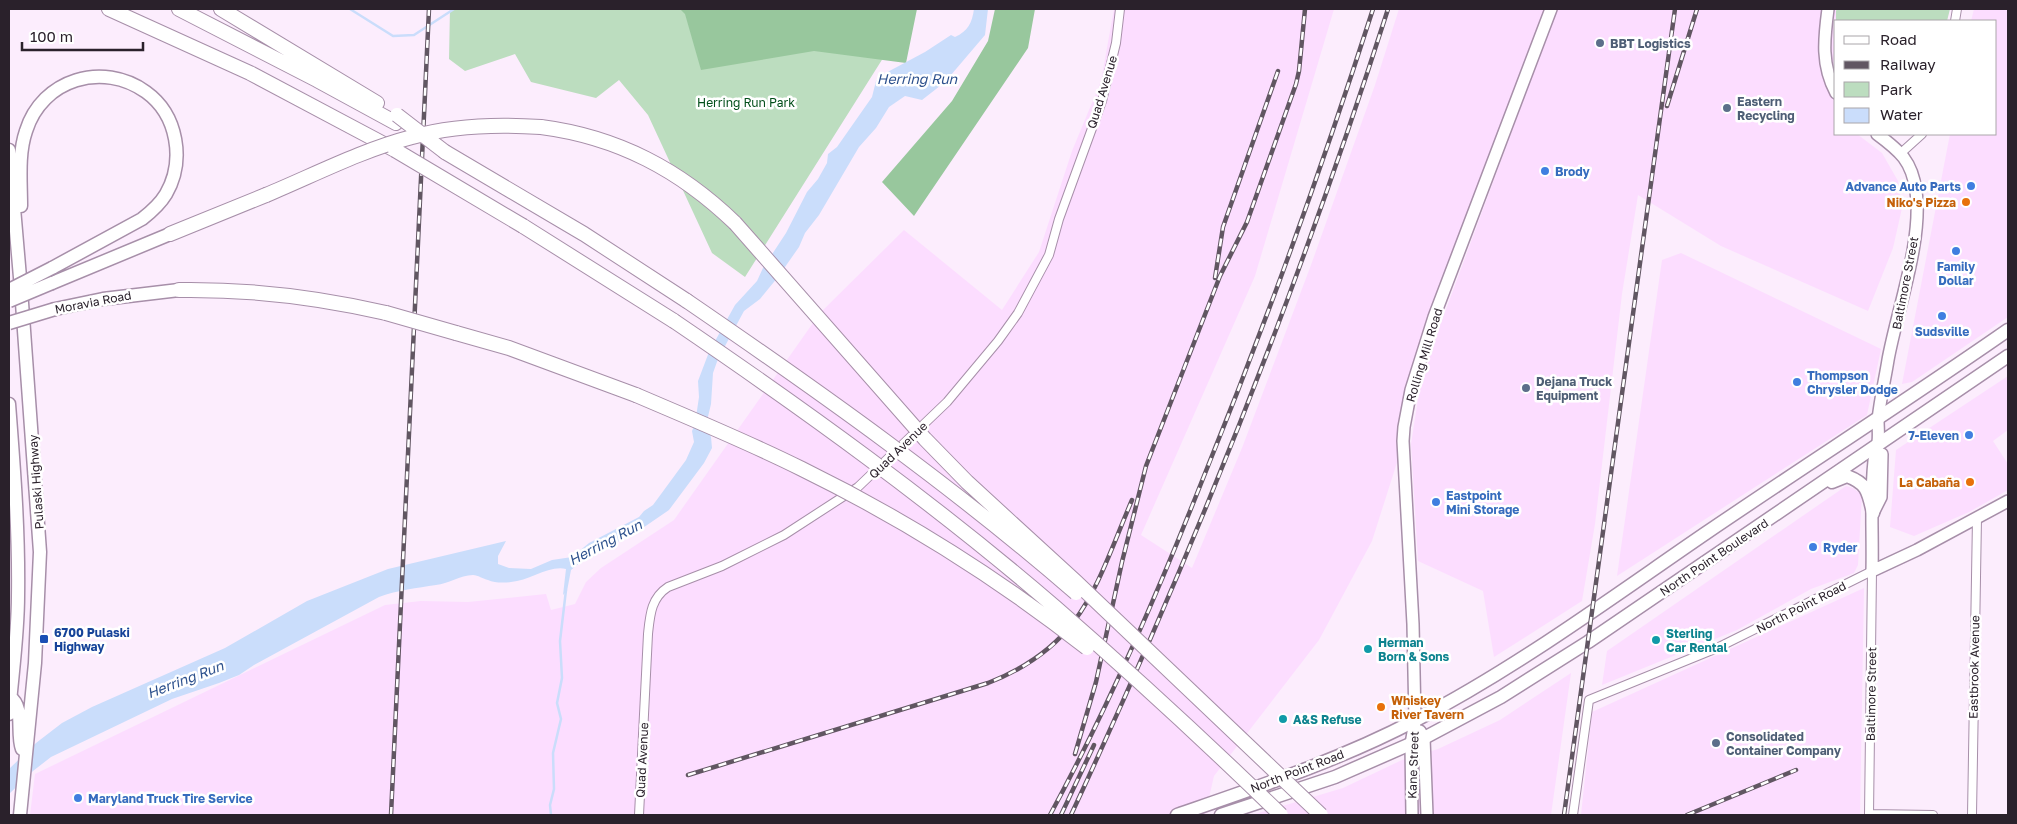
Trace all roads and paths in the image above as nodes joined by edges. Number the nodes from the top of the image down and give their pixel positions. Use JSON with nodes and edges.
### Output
{"nodes":[{"id":1,"x":108,"y":9,"type":"edge"},
{"id":2,"x":179,"y":9,"type":"edge"},
{"id":3,"x":221,"y":9,"type":"edge"},
{"id":4,"x":1120,"y":9,"type":"edge"},
{"id":5,"x":1552,"y":9,"type":"edge"},
{"id":6,"x":1828,"y":9,"type":"edge"},
{"id":7,"x":1834,"y":87,"type":"edge"},
{"id":8,"x":396,"y":119,"type":"junction"},
{"id":9,"x":1878,"y":135,"type":"edge"},
{"id":10,"x":1921,"y":135,"type":"edge"},
{"id":11,"x":9,"y":150,"type":"edge"},
{"id":12,"x":1901,"y":153,"type":"junction"},
{"id":13,"x":170,"y":234,"type":"joint"},
{"id":14,"x":15,"y":289,"type":"edge"},
{"id":15,"x":179,"y":290,"type":"joint"},
{"id":16,"x":9,"y":301,"type":"edge"},
{"id":17,"x":9,"y":323,"type":"edge"},
{"id":18,"x":2008,"y":330,"type":"edge"},
{"id":19,"x":2008,"y":356,"type":"edge"},
{"id":20,"x":9,"y":404,"type":"edge"},
{"id":21,"x":1878,"y":420,"type":"junction"},
{"id":22,"x":1878,"y":443,"type":"junction"},
{"id":23,"x":1798,"y":499,"type":"junction"},
{"id":24,"x":2008,"y":501,"type":"edge"},
{"id":25,"x":1873,"y":513,"type":"junction"},
{"id":26,"x":1977,"y":518,"type":"junction"},
{"id":27,"x":1872,"y":571,"type":"junction"},
{"id":28,"x":10,"y":697,"type":"junction"},
{"id":29,"x":1171,"y":712,"type":"junction"},
{"id":30,"x":9,"y":714,"type":"edge"},
{"id":31,"x":1415,"y":721,"type":"junction"},
{"id":32,"x":1236,"y":734,"type":"junction"},
{"id":33,"x":24,"y":738,"type":"junction"},
{"id":34,"x":1424,"y":738,"type":"junction"},
{"id":35,"x":1412,"y":744,"type":"junction"},
{"id":36,"x":1295,"y":774,"type":"junction"},
{"id":37,"x":1300,"y":788,"type":"junction"},
{"id":38,"x":20,"y":815,"type":"edge"},
{"id":39,"x":639,"y":815,"type":"edge"},
{"id":40,"x":1177,"y":815,"type":"edge"},
{"id":41,"x":1221,"y":815,"type":"edge"},
{"id":42,"x":1281,"y":815,"type":"edge"},
{"id":43,"x":1321,"y":815,"type":"edge"},
{"id":44,"x":1412,"y":815,"type":"edge"},
{"id":45,"x":1427,"y":815,"type":"edge"},
{"id":46,"x":1573,"y":815,"type":"edge"},
{"id":47,"x":1869,"y":815,"type":"edge"},
{"id":48,"x":1933,"y":815,"type":"edge"},
{"id":49,"x":1972,"y":815,"type":"edge"}],
"edges":[{"from":1,"to":29,"type":"highway","bridge":true},
{"from":2,"to":8,"type":"highway"},
{"from":3,"to":8,"type":"highway"},
{"from":4,"to":39,"type":"street","name":"Quad Avenue"},
{"from":5,"to":31,"type":"street","name":"Rolling Mill Road"},
{"from":6,"to":7,"type":"street"},
{"from":8,"to":32,"type":"highway","bridge":true},
{"from":9,"to":12,"type":"street"},
{"from":10,"to":12,"type":"street"},
{"from":11,"to":14,"type":"main road","name":"Pulaski Highway"},
{"from":12,"to":21,"type":"street","name":"Baltimore Street"},
{"from":13,"to":16,"type":"main road","bridge":true},
{"from":13,"to":32,"type":"highway","bridge":true},
{"from":14,"to":14,"type":"main road","bridge":true},
{"from":14,"to":33,"type":"main road","name":"Pulaski Highway"},
{"from":15,"to":17,"type":"main road","name":"Moravia Road","bridge":true},
{"from":15,"to":29,"type":"highway","bridge":true},
{"from":18,"to":21,"type":"main road","name":"North Point Boulevard"},
{"from":19,"to":22,"type":"main road","name":"North Point Boulevard"},
{"from":20,"to":28,"type":"main road","name":"Pulaski Highway"},
{"from":21,"to":22,"type":"street","name":"Baltimore Street"},
{"from":21,"to":31,"type":"main road","name":"North Point Boulevard"},
{"from":22,"to":23,"type":"main road","name":"North Point Boulevard"},
{"from":22,"to":25,"type":"street","name":"Baltimore Street"},
{"from":23,"to":25,"type":"main road"},
{"from":23,"to":34,"type":"main road","name":"North Point Boulevard"},
{"from":24,"to":26,"type":"street","name":"North Point Road"},
{"from":25,"to":27,"type":"street","name":"Baltimore Street"},
{"from":26,"to":27,"type":"street","name":"North Point Road"},
{"from":26,"to":49,"type":"street","name":"Eastbrook Avenue"},
{"from":27,"to":46,"type":"street","name":"North Point Road"},
{"from":27,"to":47,"type":"street","name":"Baltimore Street"},
{"from":28,"to":30,"type":"main road","name":"Pulaski Highway"},
{"from":28,"to":33,"type":"main road"},
{"from":29,"to":42,"type":"highway","bridge":true},
{"from":31,"to":34,"type":"street","name":"Kane Street"},
{"from":31,"to":35,"type":"street","name":"Kane Street"},
{"from":31,"to":36,"type":"main road","name":"North Point Road"},
{"from":32,"to":43,"type":"highway","bridge":true},
{"from":33,"to":38,"type":"main road","name":"Pulaski Highway"},
{"from":34,"to":35,"type":"main road","name":"North Point Boulevard"},
{"from":34,"to":45,"type":"street","name":"Kane Street"},
{"from":35,"to":37,"type":"main road","name":"North Point Road"},
{"from":35,"to":44,"type":"street","name":"Kane Street"},
{"from":36,"to":37,"type":"main road"},
{"from":36,"to":40,"type":"main road","name":"North Point Road"},
{"from":37,"to":41,"type":"main road","name":"North Point Road"},
{"from":47,"to":48,"type":"street"}]}
